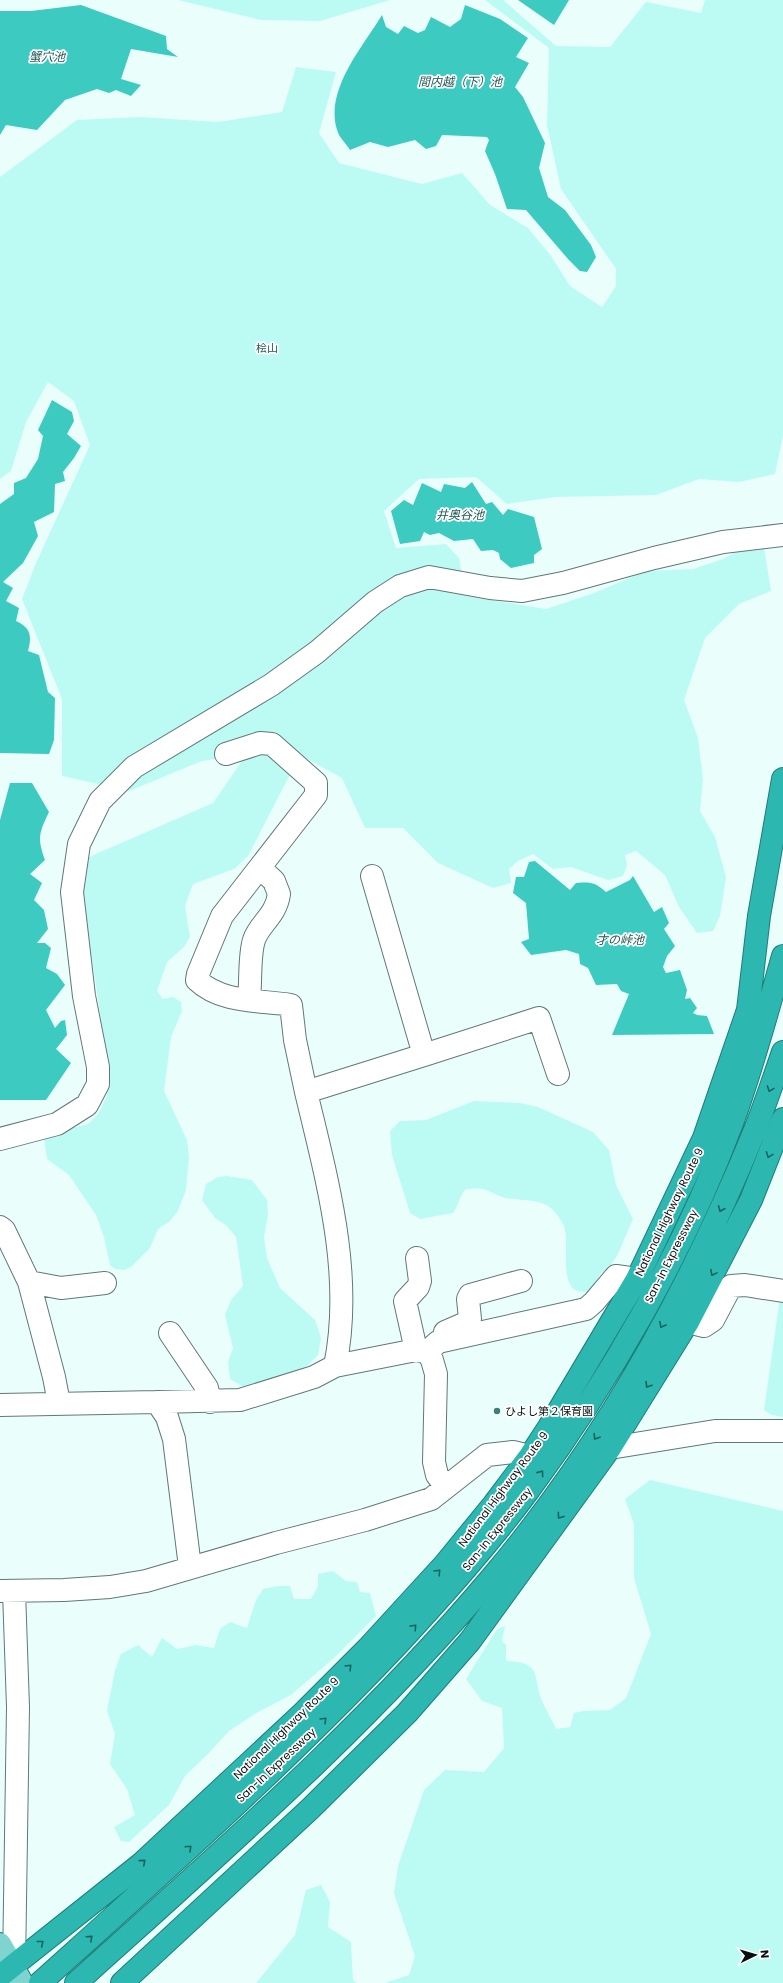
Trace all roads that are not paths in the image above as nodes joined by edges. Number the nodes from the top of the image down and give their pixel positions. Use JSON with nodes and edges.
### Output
{"nodes":[{"id":1,"x":783,"y":535,"type":"edge"},
{"id":2,"x":226,"y":754,"type":"dead end"},
{"id":3,"x":783,"y":779,"type":"edge"},
{"id":4,"x":783,"y":860,"type":"edge"},
{"id":5,"x":260,"y":868,"type":"junction"},
{"id":6,"x":372,"y":876,"type":"dead end"},
{"id":7,"x":783,"y":956,"type":"edge"},
{"id":8,"x":250,"y":999,"type":"junction"},
{"id":9,"x":748,"y":1010,"type":"junction"},
{"id":10,"x":783,"y":1052,"type":"edge"},
{"id":11,"x":424,"y":1055,"type":"junction"},
{"id":12,"x":558,"y":1074,"type":"dead end"},
{"id":13,"x":306,"y":1092,"type":"junction"},
{"id":14,"x":783,"y":1119,"type":"edge"},
{"id":15,"x":0,"y":1139,"type":"edge"},
{"id":16,"x":0,"y":1227,"type":"edge"},
{"id":17,"x":417,"y":1258,"type":"dead end"},
{"id":18,"x":637,"y":1279,"type":"junction"},
{"id":19,"x":521,"y":1281,"type":"dead end"},
{"id":20,"x":29,"y":1282,"type":"junction"},
{"id":21,"x":106,"y":1283,"type":"dead end"},
{"id":22,"x":783,"y":1290,"type":"edge"},
{"id":23,"x":688,"y":1322,"type":"junction"},
{"id":24,"x":170,"y":1332,"type":"dead end"},
{"id":25,"x":427,"y":1348,"type":"junction"},
{"id":26,"x":335,"y":1366,"type":"junction"},
{"id":27,"x":157,"y":1402,"type":"junction"},
{"id":28,"x":210,"y":1402,"type":"junction"},
{"id":29,"x":59,"y":1404,"type":"junction"},
{"id":30,"x":0,"y":1405,"type":"edge"},
{"id":31,"x":783,"y":1431,"type":"edge"},
{"id":32,"x":610,"y":1448,"type":"junction"},
{"id":33,"x":530,"y":1456,"type":"junction"},
{"id":34,"x":446,"y":1487,"type":"junction"},
{"id":35,"x":190,"y":1567,"type":"junction"},
{"id":36,"x":7,"y":1591,"type":"edge"},
{"id":37,"x":0,"y":1944,"type":"edge"},
{"id":38,"x":12,"y":1975,"type":"edge"},
{"id":39,"x":40,"y":1983,"type":"edge"},
{"id":40,"x":76,"y":1983,"type":"edge"},
{"id":41,"x":122,"y":1983,"type":"edge"}],
"edges":[{"from":1,"to":15,"type":"street"},
{"from":2,"to":5,"type":"street"},
{"from":3,"to":9,"type":"highway","name":"National Highway Route 9"},
{"from":4,"to":9,"type":"highway"},
{"from":5,"to":8,"type":"street"},
{"from":5,"to":8,"type":"street"},
{"from":6,"to":11,"type":"street"},
{"from":39,"to":7,"type":"highway","name":"San-In Expressway","one_way":true},
{"from":8,"to":13,"type":"street"},
{"from":9,"to":18,"type":"highway","name":"National Highway Route 9"},
{"from":10,"to":40,"type":"highway","one_way":true},
{"from":11,"to":12,"type":"street"},
{"from":11,"to":13,"type":"street"},
{"from":13,"to":26,"type":"street"},
{"from":14,"to":23,"type":"highway","one_way":true},
{"from":16,"to":20,"type":"street"},
{"from":17,"to":25,"type":"street"},
{"from":18,"to":25,"type":"street"},
{"from":18,"to":33,"type":"highway","name":"National Highway Route 9"},
{"from":19,"to":25,"type":"street"},
{"from":20,"to":21,"type":"street"},
{"from":20,"to":29,"type":"street"},
{"from":22,"to":23,"type":"street"},
{"from":23,"to":32,"type":"highway","one_way":true},
{"from":24,"to":28,"type":"street"},
{"from":25,"to":26,"type":"street"},
{"from":25,"to":34,"type":"street"},
{"from":26,"to":28,"type":"street"},
{"from":27,"to":28,"type":"street"},
{"from":27,"to":29,"type":"street"},
{"from":27,"to":35,"type":"street"},
{"from":29,"to":30,"type":"street"},
{"from":31,"to":32,"type":"street"},
{"from":32,"to":41,"type":"highway","one_way":true},
{"from":33,"to":34,"type":"street"},
{"from":38,"to":33,"type":"highway","name":"National Highway Route 9","one_way":true},
{"from":34,"to":35,"type":"street"},
{"from":35,"to":36,"type":"street"},
{"from":36,"to":38,"type":"street"},
{"from":37,"to":38,"type":"main road"}]}
